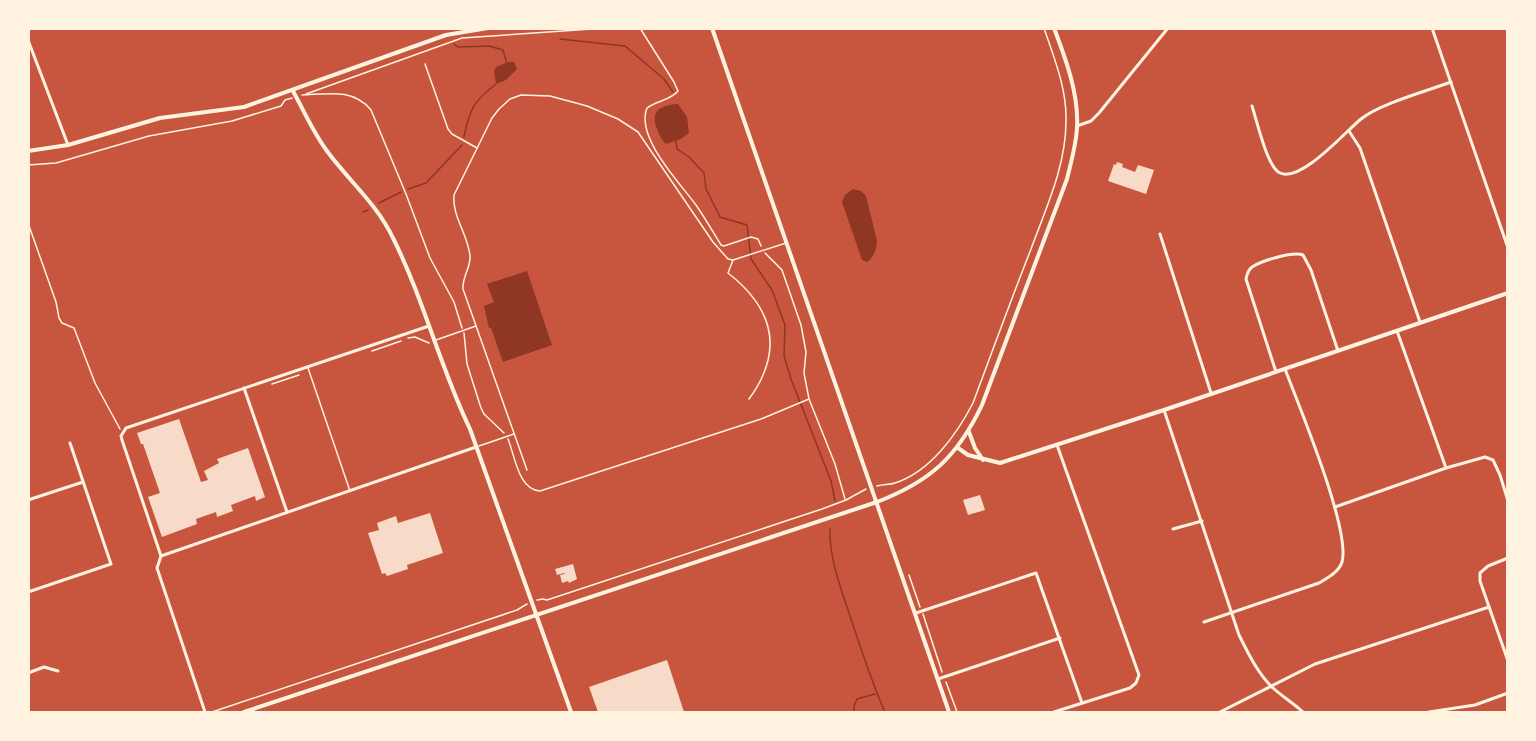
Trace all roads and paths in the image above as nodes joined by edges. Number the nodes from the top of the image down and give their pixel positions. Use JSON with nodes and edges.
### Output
{"nodes":[{"id":1,"x":488,"y":28,"type":"edge"},
{"id":2,"x":607,"y":28,"type":"edge"},
{"id":3,"x":640,"y":28,"type":"edge"},
{"id":4,"x":712,"y":28,"type":"edge"},
{"id":5,"x":1044,"y":28,"type":"edge"},
{"id":6,"x":1054,"y":28,"type":"edge"},
{"id":7,"x":1168,"y":28,"type":"edge"},
{"id":8,"x":1432,"y":28,"type":"edge"},
{"id":9,"x":28,"y":40,"type":"edge"},
{"id":10,"x":35,"y":57,"type":"junction"},
{"id":11,"x":28,"y":60,"type":"edge"},
{"id":12,"x":425,"y":64,"type":"dead end"},
{"id":13,"x":1451,"y":82,"type":"junction"},
{"id":14,"x":293,"y":91,"type":"junction"},
{"id":15,"x":289,"y":99,"type":"dead end"},
{"id":16,"x":1252,"y":106,"type":"dead end"},
{"id":17,"x":1077,"y":126,"type":"junction"},
{"id":18,"x":1349,"y":131,"type":"junction"},
{"id":19,"x":68,"y":145,"type":"junction"},
{"id":20,"x":477,"y":149,"type":"junction"},
{"id":21,"x":28,"y":151,"type":"edge"},
{"id":22,"x":28,"y":165,"type":"edge"},
{"id":23,"x":28,"y":224,"type":"edge"},
{"id":24,"x":1160,"y":234,"type":"dead end"},
{"id":25,"x":787,"y":242,"type":"junction"},
{"id":26,"x":1508,"y":248,"type":"edge"},
{"id":27,"x":761,"y":250,"type":"junction"},
{"id":28,"x":733,"y":260,"type":"junction"},
{"id":29,"x":1508,"y":293,"type":"edge"},
{"id":30,"x":1420,"y":322,"type":"junction"},
{"id":31,"x":430,"y":326,"type":"junction"},
{"id":32,"x":477,"y":326,"type":"junction"},
{"id":33,"x":463,"y":331,"type":"junction"},
{"id":34,"x":1397,"y":331,"type":"junction"},
{"id":35,"x":436,"y":340,"type":"junction"},
{"id":36,"x":433,"y":345,"type":"dead end"},
{"id":37,"x":366,"y":351,"type":"dead end"},
{"id":38,"x":1338,"y":351,"type":"junction"},
{"id":39,"x":307,"y":367,"type":"junction"},
{"id":40,"x":1285,"y":369,"type":"junction"},
{"id":41,"x":1276,"y":372,"type":"junction"},
{"id":42,"x":244,"y":388,"type":"junction"},
{"id":43,"x":1211,"y":393,"type":"junction"},
{"id":44,"x":749,"y":399,"type":"dead end"},
{"id":45,"x":809,"y":399,"type":"junction"},
{"id":46,"x":1164,"y":410,"type":"junction"},
{"id":47,"x":969,"y":432,"type":"junction"},
{"id":48,"x":122,"y":433,"type":"junction"},
{"id":49,"x":504,"y":433,"type":"dead end"},
{"id":50,"x":515,"y":434,"type":"junction"},
{"id":51,"x":509,"y":441,"type":"dead end"},
{"id":52,"x":70,"y":443,"type":"dead end"},
{"id":53,"x":1057,"y":445,"type":"junction"},
{"id":54,"x":476,"y":447,"type":"junction"},
{"id":55,"x":958,"y":448,"type":"junction"},
{"id":56,"x":984,"y":460,"type":"junction"},
{"id":57,"x":1446,"y":468,"type":"junction"},
{"id":58,"x":528,"y":470,"type":"dead end"},
{"id":59,"x":83,"y":482,"type":"junction"},
{"id":60,"x":880,"y":485,"type":"dead end"},
{"id":61,"x":865,"y":489,"type":"dead end"},
{"id":62,"x":350,"y":491,"type":"junction"},
{"id":63,"x":846,"y":500,"type":"junction"},
{"id":64,"x":28,"y":501,"type":"edge"},
{"id":65,"x":1508,"y":501,"type":"edge"},
{"id":66,"x":877,"y":502,"type":"junction"},
{"id":67,"x":1335,"y":507,"type":"junction"},
{"id":68,"x":287,"y":512,"type":"junction"},
{"id":69,"x":1202,"y":521,"type":"junction"},
{"id":70,"x":1173,"y":530,"type":"dead end"},
{"id":71,"x":161,"y":556,"type":"junction"},
{"id":72,"x":1508,"y":558,"type":"edge"},
{"id":73,"x":909,"y":575,"type":"dead end"},
{"id":74,"x":28,"y":592,"type":"edge"},
{"id":75,"x":538,"y":600,"type":"dead end"},
{"id":76,"x":524,"y":605,"type":"dead end"},
{"id":77,"x":920,"y":606,"type":"dead end"},
{"id":78,"x":1489,"y":607,"type":"junction"},
{"id":79,"x":1231,"y":612,"type":"junction"},
{"id":80,"x":916,"y":613,"type":"junction"},
{"id":81,"x":536,"y":615,"type":"junction"},
{"id":82,"x":924,"y":618,"type":"dead end"},
{"id":83,"x":1204,"y":622,"type":"dead end"},
{"id":84,"x":1060,"y":638,"type":"junction"},
{"id":85,"x":1508,"y":661,"type":"edge"},
{"id":86,"x":942,"y":670,"type":"dead end"},
{"id":87,"x":58,"y":671,"type":"dead end"},
{"id":88,"x":28,"y":673,"type":"edge"},
{"id":89,"x":938,"y":679,"type":"junction"},
{"id":90,"x":946,"y":683,"type":"dead end"},
{"id":91,"x":1272,"y":687,"type":"junction"},
{"id":92,"x":1508,"y":693,"type":"edge"},
{"id":93,"x":1082,"y":703,"type":"junction"},
{"id":94,"x":1436,"y":711,"type":"edge"},
{"id":95,"x":205,"y":712,"type":"edge"},
{"id":96,"x":212,"y":712,"type":"edge"},
{"id":97,"x":244,"y":712,"type":"edge"},
{"id":98,"x":571,"y":712,"type":"edge"},
{"id":99,"x":949,"y":712,"type":"edge"},
{"id":100,"x":957,"y":712,"type":"edge"},
{"id":101,"x":1054,"y":712,"type":"edge"},
{"id":102,"x":1220,"y":712,"type":"edge"},
{"id":103,"x":1303,"y":712,"type":"edge"},
{"id":104,"x":1429,"y":712,"type":"edge"}],
"edges":[{"from":1,"to":14,"type":"street"},
{"from":2,"to":33,"type":"path"},
{"from":3,"to":27,"type":"path"},
{"from":4,"to":25,"type":"street"},
{"from":5,"to":60,"type":"path"},
{"from":6,"to":17,"type":"street"},
{"from":7,"to":17,"type":"street"},
{"from":8,"to":13,"type":"street"},
{"from":9,"to":10,"type":"street"},
{"from":10,"to":11,"type":"street"},
{"from":10,"to":19,"type":"street"},
{"from":12,"to":20,"type":"lane"},
{"from":13,"to":18,"type":"street"},
{"from":13,"to":26,"type":"street"},
{"from":14,"to":19,"type":"street"},
{"from":14,"to":31,"type":"street"},
{"from":15,"to":22,"type":"path"},
{"from":16,"to":18,"type":"street"},
{"from":17,"to":47,"type":"street"},
{"from":18,"to":30,"type":"street"},
{"from":19,"to":21,"type":"street"},
{"from":20,"to":28,"type":"lane"},
{"from":20,"to":32,"type":"lane"},
{"from":23,"to":48,"type":"path"},
{"from":24,"to":43,"type":"street"},
{"from":25,"to":27,"type":"lane"},
{"from":25,"to":66,"type":"street"},
{"from":27,"to":28,"type":"lane"},
{"from":27,"to":45,"type":"path"},
{"from":28,"to":44,"type":"lane"},
{"from":29,"to":30,"type":"street"},
{"from":30,"to":34,"type":"street"},
{"from":31,"to":35,"type":"street"},
{"from":31,"to":39,"type":"street"},
{"from":32,"to":33,"type":"lane"},
{"from":32,"to":50,"type":"lane"},
{"from":33,"to":35,"type":"lane"},
{"from":33,"to":49,"type":"path"},
{"from":34,"to":38,"type":"street"},
{"from":34,"to":57,"type":"street"},
{"from":35,"to":54,"type":"street"},
{"from":36,"to":37,"type":"path"},
{"from":38,"to":40,"type":"street"},
{"from":38,"to":41,"type":"street"},
{"from":39,"to":42,"type":"street"},
{"from":39,"to":62,"type":"lane"},
{"from":40,"to":41,"type":"street"},
{"from":40,"to":67,"type":"street"},
{"from":41,"to":43,"type":"street"},
{"from":42,"to":48,"type":"street"},
{"from":42,"to":68,"type":"street"},
{"from":43,"to":46,"type":"street"},
{"from":45,"to":51,"type":"path"},
{"from":45,"to":63,"type":"path"},
{"from":46,"to":53,"type":"street"},
{"from":46,"to":69,"type":"street"},
{"from":47,"to":55,"type":"street"},
{"from":47,"to":56,"type":"street"},
{"from":48,"to":71,"type":"street"},
{"from":50,"to":54,"type":"lane"},
{"from":50,"to":58,"type":"lane"},
{"from":52,"to":59,"type":"street"},
{"from":53,"to":56,"type":"street"},
{"from":53,"to":93,"type":"street"},
{"from":54,"to":62,"type":"street"},
{"from":54,"to":81,"type":"street"},
{"from":55,"to":56,"type":"street"},
{"from":55,"to":66,"type":"street"},
{"from":57,"to":65,"type":"street"},
{"from":57,"to":67,"type":"street"},
{"from":59,"to":64,"type":"street"},
{"from":59,"to":74,"type":"street"},
{"from":61,"to":63,"type":"path"},
{"from":62,"to":68,"type":"street"},
{"from":63,"to":75,"type":"path"},
{"from":66,"to":80,"type":"street"},
{"from":66,"to":81,"type":"street"},
{"from":67,"to":79,"type":"street"},
{"from":68,"to":71,"type":"street"},
{"from":69,"to":70,"type":"street"},
{"from":69,"to":79,"type":"street"},
{"from":71,"to":95,"type":"street"},
{"from":72,"to":78,"type":"street"},
{"from":73,"to":77,"type":"path"},
{"from":76,"to":96,"type":"path"},
{"from":78,"to":85,"type":"street"},
{"from":78,"to":91,"type":"street"},
{"from":79,"to":83,"type":"street"},
{"from":79,"to":91,"type":"street"},
{"from":80,"to":84,"type":"street"},
{"from":80,"to":89,"type":"street"},
{"from":81,"to":97,"type":"street"},
{"from":81,"to":98,"type":"street"},
{"from":82,"to":86,"type":"path"},
{"from":84,"to":89,"type":"street"},
{"from":84,"to":93,"type":"street"},
{"from":87,"to":88,"type":"street"},
{"from":89,"to":99,"type":"street"},
{"from":90,"to":100,"type":"path"},
{"from":91,"to":102,"type":"street"},
{"from":91,"to":103,"type":"street"},
{"from":92,"to":94,"type":"street"},
{"from":93,"to":101,"type":"street"},
{"from":94,"to":104,"type":"street"}]}
